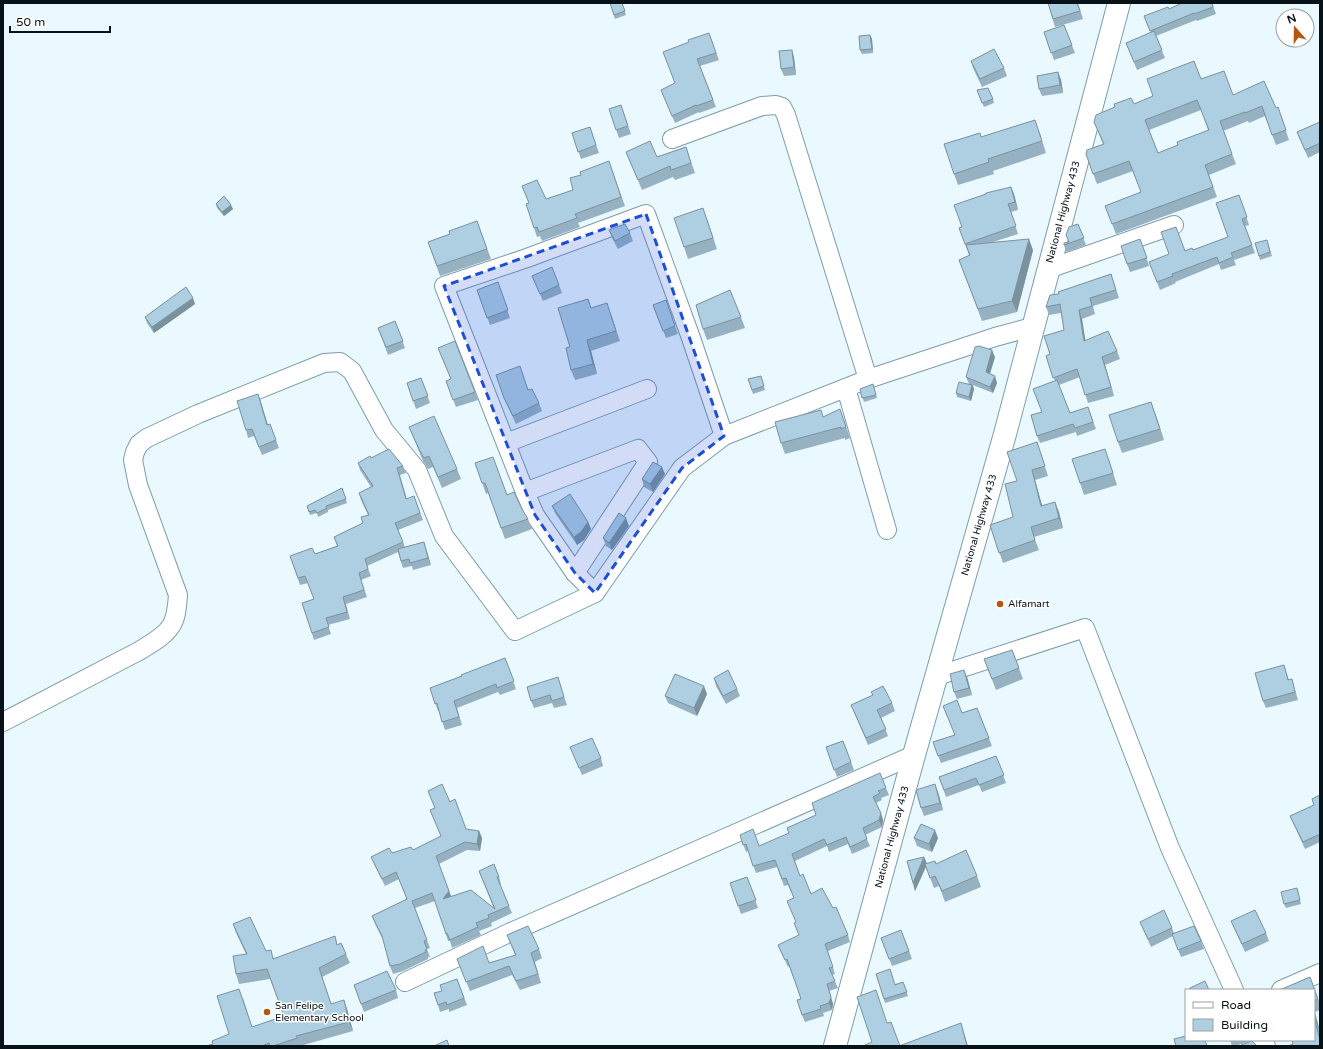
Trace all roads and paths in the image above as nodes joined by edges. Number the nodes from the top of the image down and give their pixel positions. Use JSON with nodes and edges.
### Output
{"nodes":[{"id":1,"x":1119,"y":3,"type":"edge"},
{"id":2,"x":672,"y":139,"type":"dead end"},
{"id":3,"x":1174,"y":225,"type":"dead end"},
{"id":4,"x":1048,"y":269,"type":"junction"},
{"id":5,"x":1032,"y":328,"type":"junction"},
{"id":6,"x":868,"y":379,"type":"junction"},
{"id":7,"x":846,"y":388,"type":"junction"},
{"id":8,"x":647,"y":389,"type":"dead end"},
{"id":9,"x":724,"y":436,"type":"junction"},
{"id":10,"x":506,"y":443,"type":"junction"},
{"id":11,"x":524,"y":492,"type":"junction"},
{"id":12,"x":887,"y":530,"type":"dead end"},
{"id":13,"x":575,"y":573,"type":"junction"},
{"id":14,"x":595,"y":593,"type":"junction"},
{"id":15,"x":937,"y":676,"type":"junction"},
{"id":16,"x":3,"y":722,"type":"edge"},
{"id":17,"x":914,"y":755,"type":"junction"},
{"id":18,"x":1320,"y":973,"type":"edge"},
{"id":19,"x":404,"y":982,"type":"dead end"},
{"id":20,"x":1234,"y":989,"type":"edge"},
{"id":21,"x":1283,"y":989,"type":"edge"},
{"id":22,"x":835,"y":1046,"type":"edge"}],
"edges":[{"from":1,"to":4,"type":"main road","name":"National Highway 433"},
{"from":2,"to":6,"type":"street"},
{"from":3,"to":4,"type":"street"},
{"from":4,"to":5,"type":"main road","name":"National Highway 433"},
{"from":5,"to":6,"type":"street"},
{"from":5,"to":15,"type":"main road","name":"National Highway 433"},
{"from":6,"to":7,"type":"street"},
{"from":7,"to":9,"type":"street"},
{"from":7,"to":12,"type":"street"},
{"from":8,"to":10,"type":"street"},
{"from":9,"to":10,"type":"street"},
{"from":9,"to":14,"type":"street"},
{"from":10,"to":11,"type":"street"},
{"from":11,"to":13,"type":"street"},
{"from":11,"to":13,"type":"street"},
{"from":13,"to":14,"type":"street"},
{"from":14,"to":16,"type":"street"},
{"from":15,"to":17,"type":"main road","name":"National Highway 433"},
{"from":15,"to":20,"type":"street"},
{"from":17,"to":19,"type":"street"},
{"from":17,"to":22,"type":"main road","name":"National Highway 433"},
{"from":18,"to":21,"type":"street"}]}
